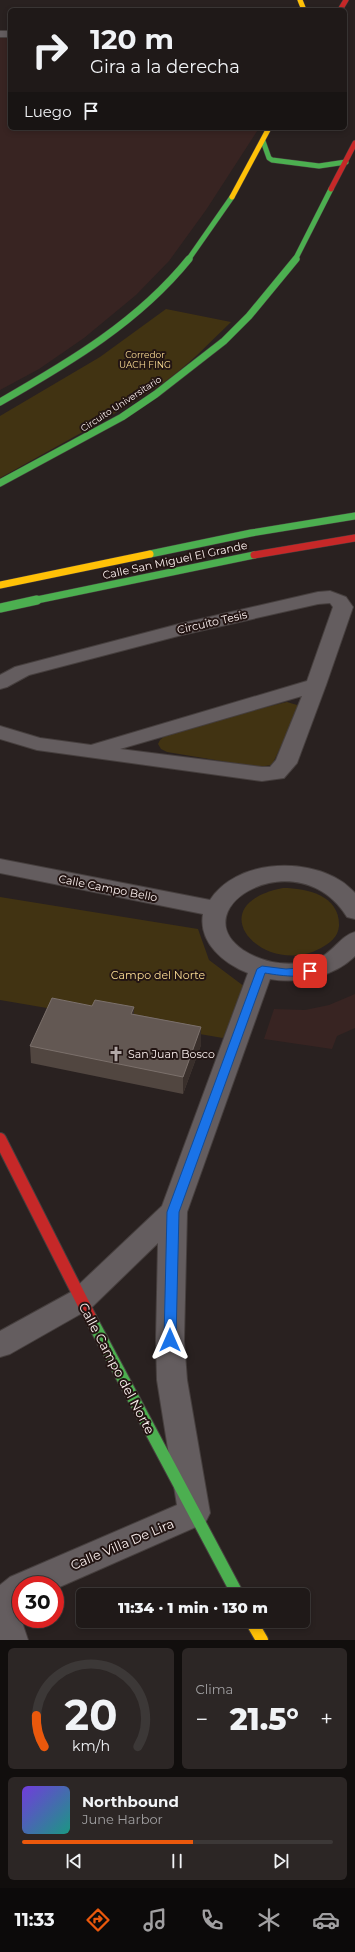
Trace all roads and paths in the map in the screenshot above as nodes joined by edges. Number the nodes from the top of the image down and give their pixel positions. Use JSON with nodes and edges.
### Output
{"nodes":[{"id":1,"x":268,"y":130,"type":"edge"},
{"id":2,"x":263,"y":141,"type":"junction"},
{"id":3,"x":355,"y":143,"type":"edge"},
{"id":4,"x":346,"y":162,"type":"junction"},
{"id":5,"x":0,"y":402,"type":"edge"},
{"id":6,"x":0,"y":482,"type":"edge"},
{"id":7,"x":355,"y":516,"type":"edge"},
{"id":8,"x":355,"y":538,"type":"edge"},
{"id":9,"x":0,"y":585,"type":"edge"},
{"id":10,"x":0,"y":608,"type":"edge"},
{"id":11,"x":0,"y":682,"type":"edge"},
{"id":12,"x":316,"y":685,"type":"junction"},
{"id":13,"x":0,"y":732,"type":"edge"},
{"id":14,"x":92,"y":750,"type":"junction"},
{"id":15,"x":0,"y":866,"type":"edge"},
{"id":16,"x":350,"y":900,"type":"edge"},
{"id":17,"x":216,"y":909,"type":"junction"},
{"id":18,"x":355,"y":940,"type":"edge"},
{"id":19,"x":262,"y":969,"type":"junction"},
{"id":20,"x":0,"y":1139,"type":"edge"},
{"id":21,"x":173,"y":1212,"type":"junction"},
{"id":22,"x":81,"y":1300,"type":"junction"},
{"id":23,"x":0,"y":1345,"type":"edge"},
{"id":24,"x":194,"y":1513,"type":"junction"},
{"id":25,"x":50,"y":1576,"type":"edge"},
{"id":26,"x":234,"y":1588,"type":"edge"},
{"id":27,"x":12,"y":1597,"type":"edge"},
{"id":28,"x":256,"y":1628,"type":"edge"},
{"id":29,"x":12,"y":1640,"type":"edge"},
{"id":30,"x":262,"y":1640,"type":"edge"}],
"edges":[{"from":1,"to":2,"type":"main road"},
{"from":2,"to":4,"type":"main road"},
{"from":2,"to":5,"type":"main road"},
{"from":3,"to":4,"type":"main road","name":"Circuito Universitario"},
{"from":4,"to":6,"type":"main road","name":"Circuito Universitario"},
{"from":7,"to":9,"type":"main road","name":"Calle San Miguel El Grande"},
{"from":8,"to":10,"type":"main road","name":"Calle San Miguel El Grande"},
{"from":11,"to":12,"type":"street","name":"Circuito Tesis"},
{"from":12,"to":14,"type":"street","name":"Circuito Tesis"},
{"from":12,"to":14,"type":"street","name":"Circuito Tesis"},
{"from":13,"to":14,"type":"street","name":"Circuito Tesis"},
{"from":15,"to":17,"type":"street","name":"Calle Campo Bello"},
{"from":16,"to":17,"type":"street"},
{"from":17,"to":19,"type":"street"},
{"from":18,"to":19,"type":"street"},
{"from":19,"to":21,"type":"street","name":"Calle Campo del Norte"},
{"from":20,"to":22,"type":"main road","name":"Calle Campo del Norte"},
{"from":21,"to":22,"type":"street","name":"Calle Campo del Norte"},
{"from":21,"to":24,"type":"street","name":"Calle Campo del Norte"},
{"from":22,"to":23,"type":"street","name":"Calle Campo del Norte"},
{"from":22,"to":24,"type":"main road","name":"Calle Campo del Norte"},
{"from":24,"to":25,"type":"street","name":"Calle Villa De Lira"},
{"from":24,"to":26,"type":"main road","name":"Calle Campo del Norte"},
{"from":27,"to":29,"type":"street"},
{"from":28,"to":30,"type":"main road"}]}
